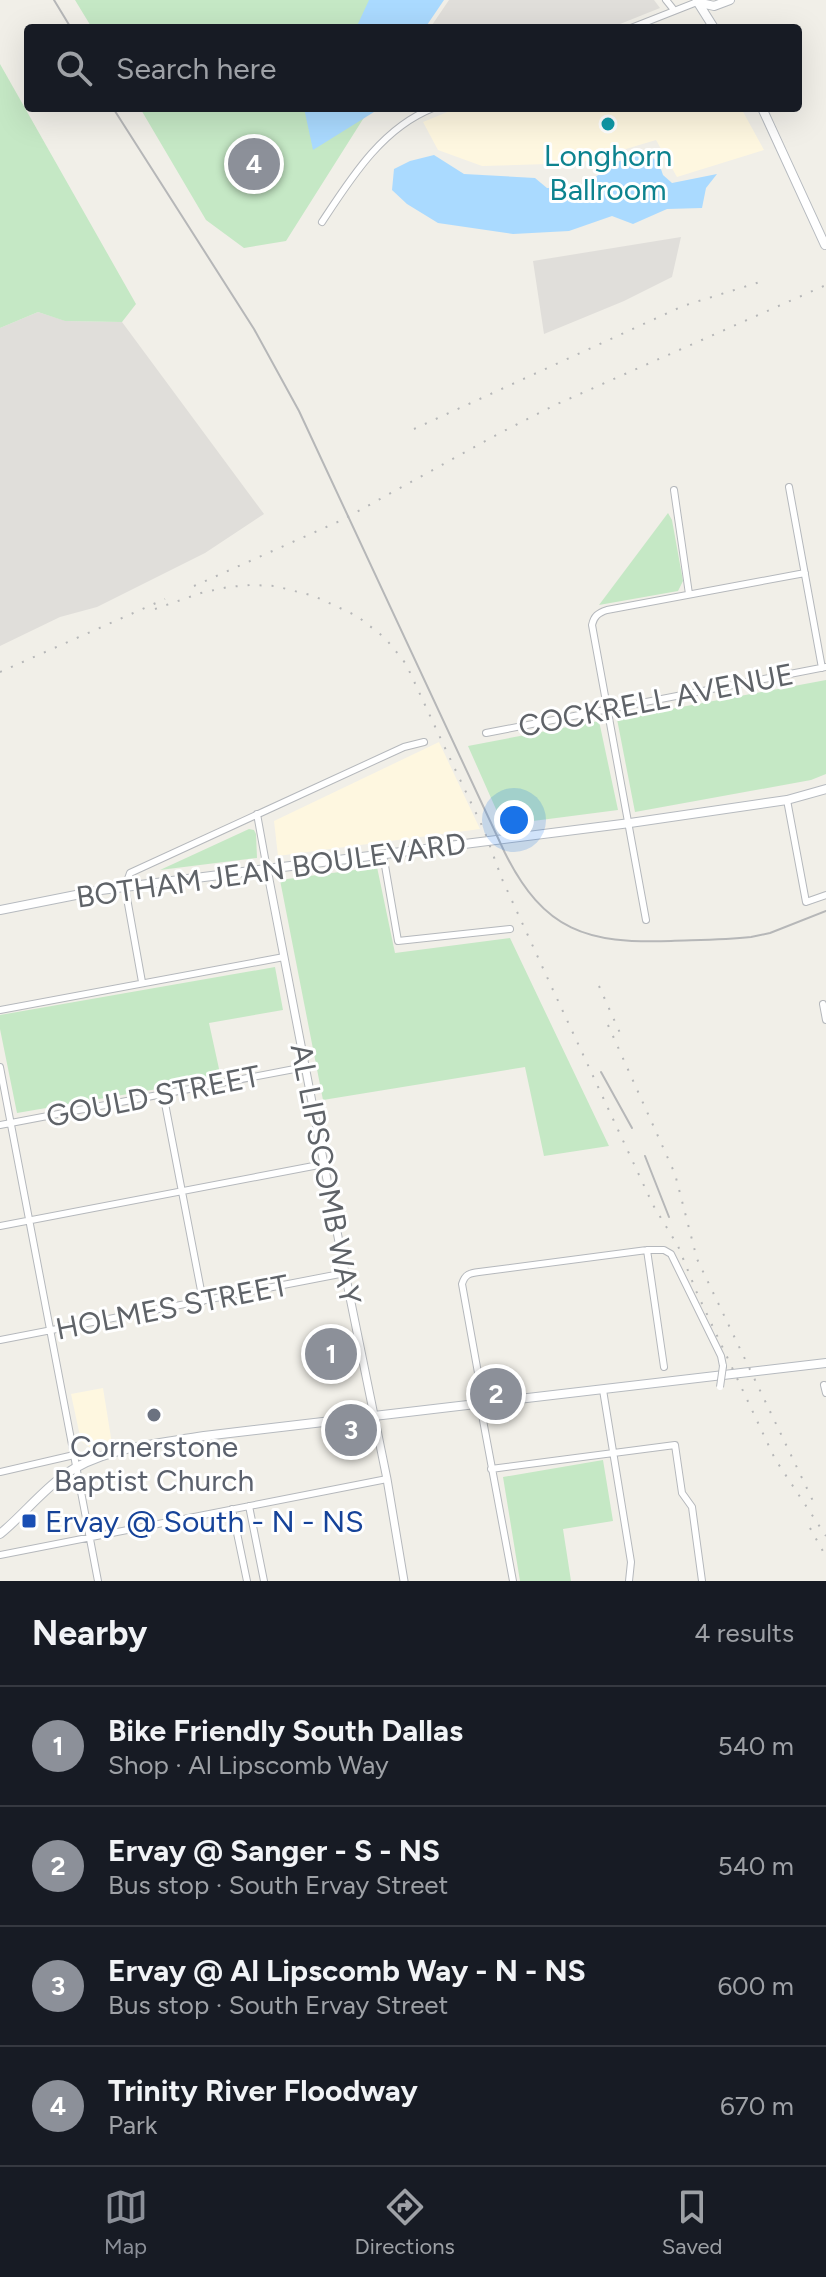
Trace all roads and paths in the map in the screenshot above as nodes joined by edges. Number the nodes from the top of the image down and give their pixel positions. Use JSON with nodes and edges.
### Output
{"nodes":[{"id":1,"x":666,"y":0,"type":"edge"},
{"id":2,"x":730,"y":0,"type":"edge"},
{"id":3,"x":697,"y":1,"type":"edge"},
{"id":4,"x":674,"y":10,"type":"junction"},
{"id":5,"x":641,"y":24,"type":"edge"},
{"id":6,"x":711,"y":24,"type":"edge"},
{"id":7,"x":425,"y":112,"type":"edge"},
{"id":8,"x":764,"y":112,"type":"edge"},
{"id":9,"x":322,"y":222,"type":"dead end"},
{"id":10,"x":825,"y":245,"type":"edge"},
{"id":11,"x":789,"y":487,"type":"dead end"},
{"id":12,"x":674,"y":490,"type":"dead end"},
{"id":13,"x":805,"y":573,"type":"junction"},
{"id":14,"x":689,"y":594,"type":"junction"},
{"id":15,"x":824,"y":668,"type":"edge"},
{"id":16,"x":608,"y":709,"type":"junction"},
{"id":17,"x":486,"y":733,"type":"dead end"},
{"id":18,"x":424,"y":742,"type":"dead end"},
{"id":19,"x":826,"y":789,"type":"edge"},
{"id":20,"x":787,"y":800,"type":"junction"},
{"id":21,"x":257,"y":814,"type":"junction"},
{"id":22,"x":630,"y":823,"type":"junction"},
{"id":23,"x":383,"y":854,"type":"junction"},
{"id":24,"x":267,"y":869,"type":"junction"},
{"id":25,"x":125,"y":887,"type":"junction"},
{"id":26,"x":826,"y":895,"type":"edge"},
{"id":27,"x":0,"y":910,"type":"edge"},
{"id":28,"x":646,"y":920,"type":"dead end"},
{"id":29,"x":510,"y":929,"type":"dead end"},
{"id":30,"x":284,"y":957,"type":"junction"},
{"id":31,"x":142,"y":982,"type":"junction"},
{"id":32,"x":824,"y":1008,"type":"edge"},
{"id":33,"x":0,"y":1010,"type":"edge"},
{"id":34,"x":826,"y":1020,"type":"edge"},
{"id":35,"x":0,"y":1067,"type":"edge"},
{"id":36,"x":305,"y":1067,"type":"junction"},
{"id":37,"x":163,"y":1093,"type":"junction"},
{"id":38,"x":10,"y":1123,"type":"junction"},
{"id":39,"x":0,"y":1125,"type":"edge"},
{"id":40,"x":324,"y":1164,"type":"junction"},
{"id":41,"x":181,"y":1191,"type":"junction"},
{"id":42,"x":30,"y":1220,"type":"junction"},
{"id":43,"x":0,"y":1226,"type":"edge"},
{"id":44,"x":647,"y":1250,"type":"junction"},
{"id":45,"x":345,"y":1273,"type":"junction"},
{"id":46,"x":203,"y":1301,"type":"junction"},
{"id":47,"x":50,"y":1331,"type":"junction"},
{"id":48,"x":0,"y":1340,"type":"edge"},
{"id":49,"x":826,"y":1363,"type":"edge"},
{"id":50,"x":664,"y":1367,"type":"dead end"},
{"id":51,"x":720,"y":1387,"type":"dead end"},
{"id":52,"x":603,"y":1390,"type":"junction"},
{"id":53,"x":480,"y":1404,"type":"junction"},
{"id":54,"x":375,"y":1416,"type":"junction"},
{"id":55,"x":613,"y":1454,"type":"junction"},
{"id":56,"x":74,"y":1455,"type":"junction"},
{"id":57,"x":77,"y":1467,"type":"junction"},
{"id":58,"x":491,"y":1469,"type":"junction"},
{"id":59,"x":0,"y":1472,"type":"edge"},
{"id":60,"x":387,"y":1479,"type":"junction"},
{"id":61,"x":249,"y":1506,"type":"junction"},
{"id":62,"x":232,"y":1509,"type":"junction"},
{"id":63,"x":0,"y":1534,"type":"edge"},
{"id":64,"x":90,"y":1538,"type":"junction"},
{"id":65,"x":0,"y":1555,"type":"edge"},
{"id":66,"x":98,"y":1581,"type":"edge"},
{"id":67,"x":247,"y":1581,"type":"edge"},
{"id":68,"x":264,"y":1581,"type":"edge"},
{"id":69,"x":404,"y":1581,"type":"edge"},
{"id":70,"x":513,"y":1581,"type":"edge"},
{"id":71,"x":629,"y":1581,"type":"edge"},
{"id":72,"x":702,"y":1581,"type":"edge"}],
"edges":[{"from":1,"to":4,"type":"street"},
{"from":2,"to":3,"type":"main road"},
{"from":3,"to":4,"type":"street"},
{"from":3,"to":6,"type":"main road"},
{"from":4,"to":5,"type":"street"},
{"from":7,"to":9,"type":"street"},
{"from":8,"to":10,"type":"main road"},
{"from":11,"to":13,"type":"street"},
{"from":12,"to":14,"type":"street"},
{"from":13,"to":14,"type":"street"},
{"from":13,"to":15,"type":"street"},
{"from":14,"to":16,"type":"street"},
{"from":15,"to":16,"type":"street","name":"COCKRELL AVENUE"},
{"from":16,"to":17,"type":"street","name":"COCKRELL AVENUE"},
{"from":16,"to":22,"type":"street"},
{"from":18,"to":21,"type":"street"},
{"from":19,"to":20,"type":"main road","name":"BOTHAM JEAN BOULEVARD"},
{"from":20,"to":22,"type":"main road","name":"BOTHAM JEAN BOULEVARD"},
{"from":20,"to":26,"type":"street"},
{"from":21,"to":24,"type":"street","name":"AL LIPSCOMB WAY"},
{"from":21,"to":25,"type":"street"},
{"from":22,"to":23,"type":"main road","name":"BOTHAM JEAN BOULEVARD"},
{"from":22,"to":28,"type":"street"},
{"from":23,"to":24,"type":"main road","name":"BOTHAM JEAN BOULEVARD"},
{"from":23,"to":29,"type":"street"},
{"from":24,"to":25,"type":"main road","name":"BOTHAM JEAN BOULEVARD"},
{"from":24,"to":30,"type":"street","name":"AL LIPSCOMB WAY"},
{"from":25,"to":27,"type":"main road","name":"BOTHAM JEAN BOULEVARD"},
{"from":25,"to":31,"type":"street"},
{"from":30,"to":31,"type":"street"},
{"from":30,"to":36,"type":"street","name":"AL LIPSCOMB WAY"},
{"from":31,"to":33,"type":"street"},
{"from":32,"to":34,"type":"street"},
{"from":35,"to":38,"type":"street"},
{"from":36,"to":37,"type":"street","name":"GOULD STREET"},
{"from":36,"to":40,"type":"street","name":"AL LIPSCOMB WAY"},
{"from":37,"to":38,"type":"street","name":"GOULD STREET"},
{"from":37,"to":41,"type":"street"},
{"from":38,"to":39,"type":"street","name":"GOULD STREET"},
{"from":38,"to":42,"type":"street"},
{"from":40,"to":41,"type":"street"},
{"from":40,"to":45,"type":"street","name":"AL LIPSCOMB WAY"},
{"from":41,"to":42,"type":"street"},
{"from":41,"to":46,"type":"street"},
{"from":42,"to":43,"type":"street"},
{"from":42,"to":47,"type":"street"},
{"from":44,"to":50,"type":"street"},
{"from":44,"to":51,"type":"street","bridge":true},
{"from":44,"to":53,"type":"street"},
{"from":45,"to":46,"type":"street","name":"HOLMES STREET"},
{"from":45,"to":54,"type":"street","name":"AL LIPSCOMB WAY"},
{"from":46,"to":47,"type":"street","name":"HOLMES STREET"},
{"from":47,"to":48,"type":"street","name":"HOLMES STREET"},
{"from":47,"to":56,"type":"street"},
{"from":49,"to":52,"type":"main road"},
{"from":52,"to":53,"type":"main road"},
{"from":52,"to":55,"type":"street"},
{"from":53,"to":54,"type":"main road"},
{"from":53,"to":58,"type":"street"},
{"from":54,"to":57,"type":"main road"},
{"from":54,"to":60,"type":"street","name":"AL LIPSCOMB WAY"},
{"from":55,"to":58,"type":"street"},
{"from":55,"to":71,"type":"street"},
{"from":55,"to":72,"type":"street"},
{"from":56,"to":57,"type":"street"},
{"from":56,"to":59,"type":"street"},
{"from":57,"to":63,"type":"main road"},
{"from":57,"to":64,"type":"street"},
{"from":58,"to":70,"type":"street"},
{"from":60,"to":61,"type":"street"},
{"from":60,"to":69,"type":"street","name":"AL LIPSCOMB WAY"},
{"from":61,"to":62,"type":"street"},
{"from":61,"to":68,"type":"street"},
{"from":62,"to":64,"type":"street"},
{"from":62,"to":67,"type":"street"},
{"from":64,"to":65,"type":"street"},
{"from":64,"to":66,"type":"street"}]}
